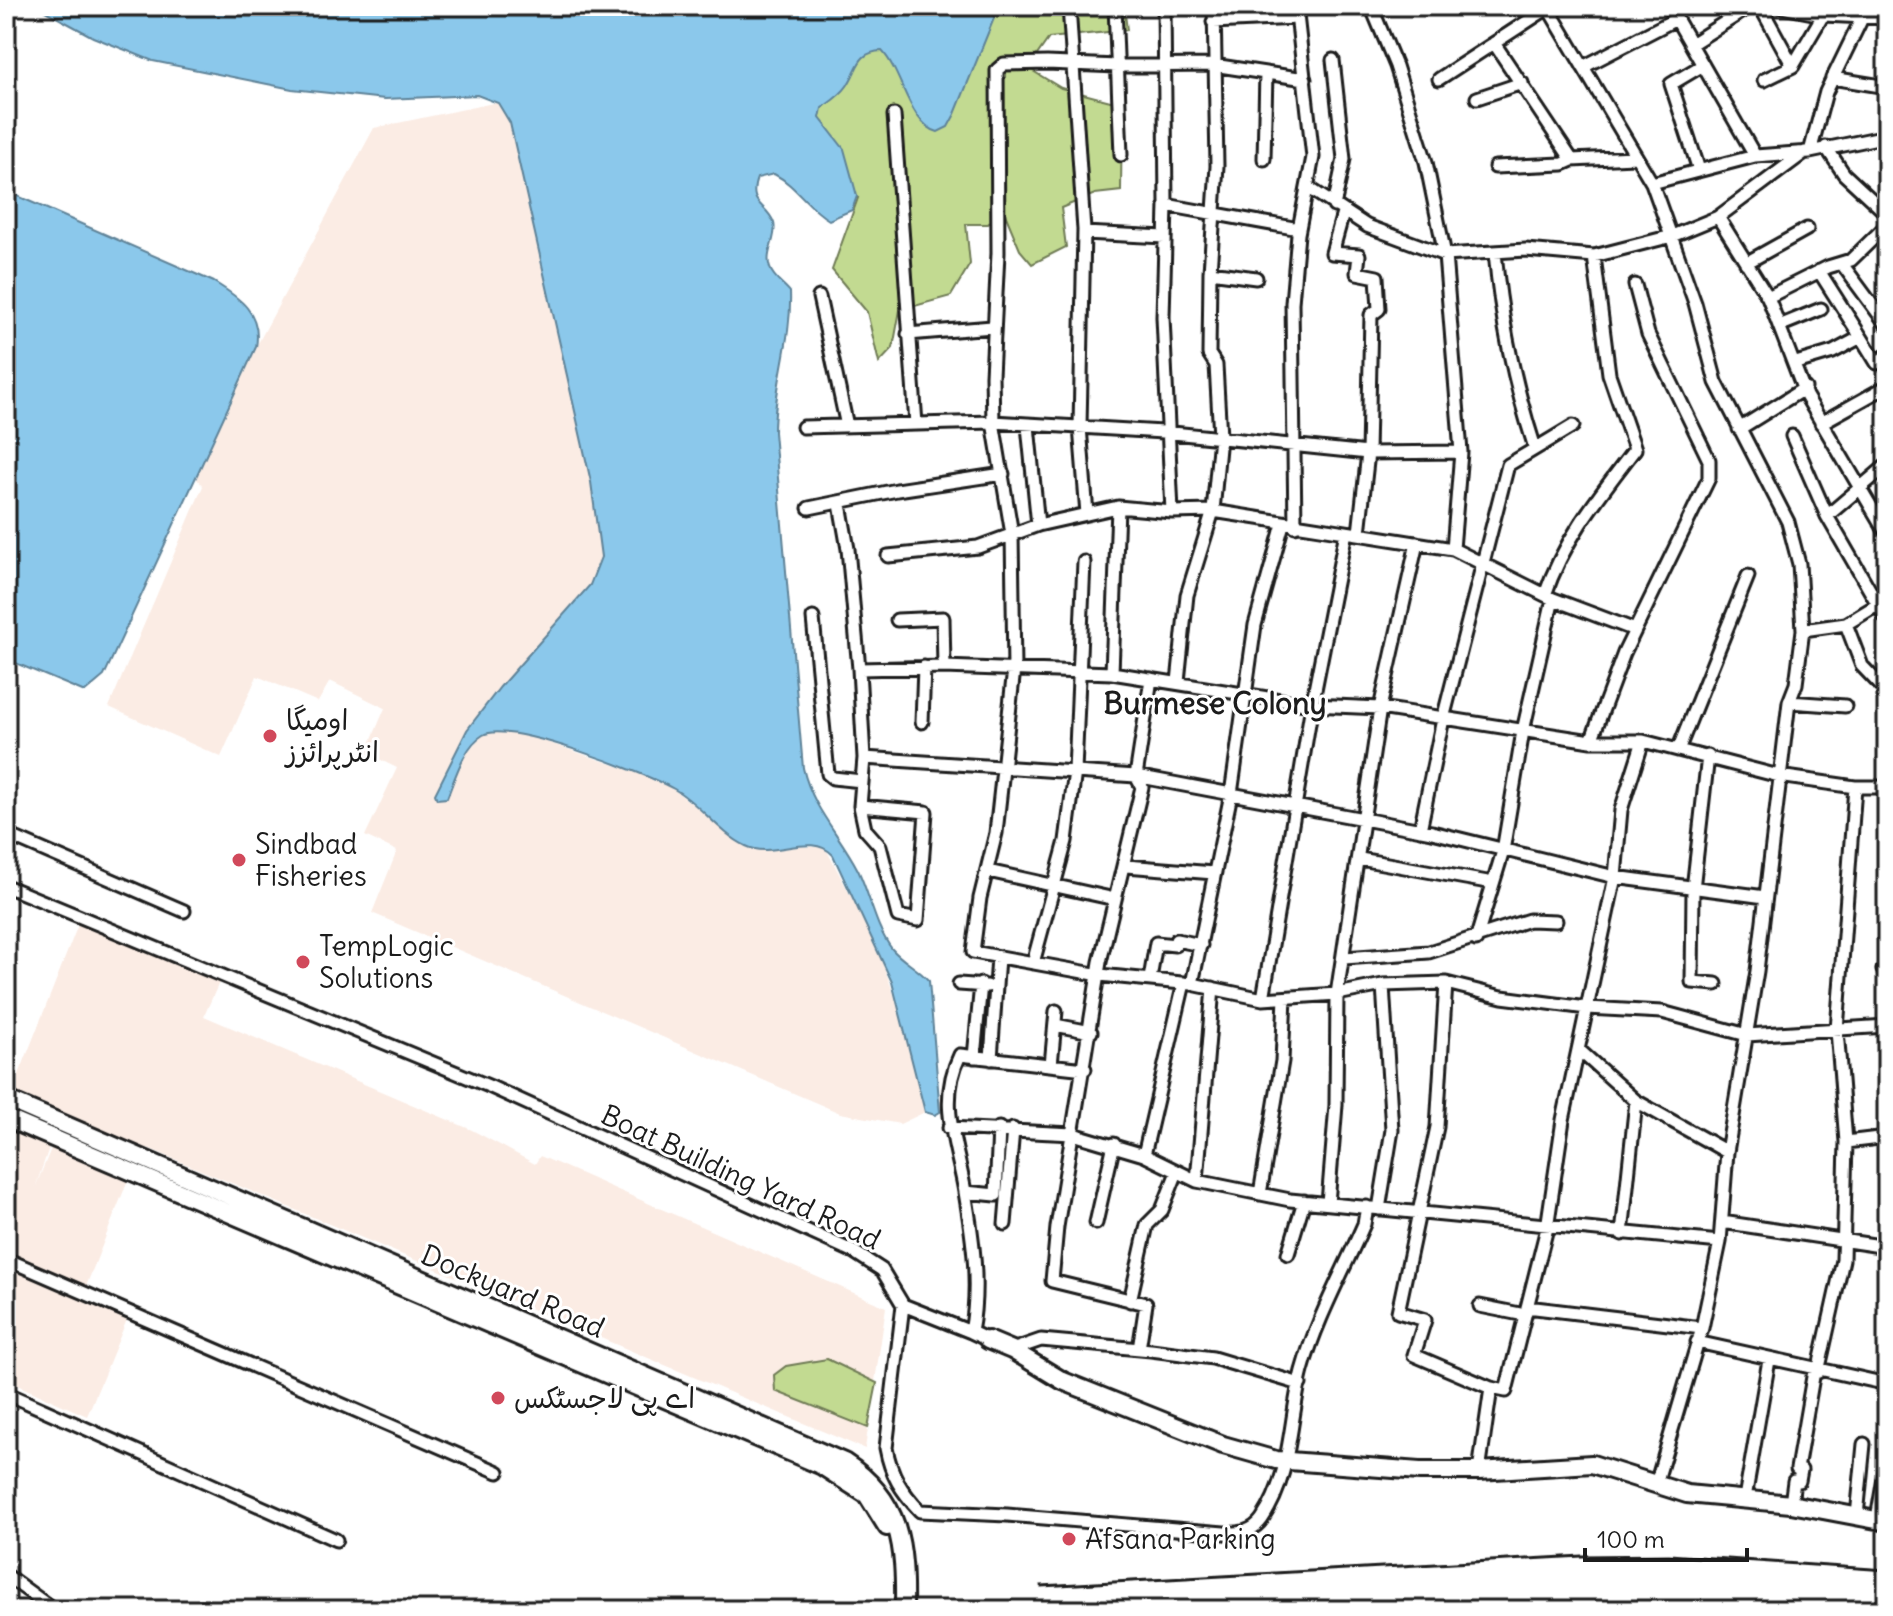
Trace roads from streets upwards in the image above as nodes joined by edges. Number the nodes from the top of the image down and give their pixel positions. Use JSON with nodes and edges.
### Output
{"nodes":[{"id":1,"x":1069,"y":6,"type":"edge"},
{"id":2,"x":1115,"y":6,"type":"edge"},
{"id":3,"x":1164,"y":6,"type":"edge"},
{"id":4,"x":1214,"y":6,"type":"edge"},
{"id":5,"x":1371,"y":6,"type":"edge"},
{"id":6,"x":1669,"y":6,"type":"edge"},
{"id":7,"x":1751,"y":6,"type":"edge"},
{"id":8,"x":1760,"y":6,"type":"edge"},
{"id":9,"x":1777,"y":6,"type":"edge"},
{"id":10,"x":1548,"y":7,"type":"edge"},
{"id":11,"x":1297,"y":12,"type":"edge"},
{"id":12,"x":1823,"y":15,"type":"junction"},
{"id":13,"x":1862,"y":18,"type":"junction"},
{"id":14,"x":1887,"y":18,"type":"edge"},
{"id":15,"x":1676,"y":19,"type":"junction"},
{"id":16,"x":1213,"y":22,"type":"junction"},
{"id":17,"x":1494,"y":43,"type":"junction"},
{"id":18,"x":1691,"y":44,"type":"junction"},
{"id":19,"x":1333,"y":60,"type":"dead end"},
{"id":20,"x":1074,"y":64,"type":"junction"},
{"id":21,"x":1164,"y":64,"type":"junction"},
{"id":22,"x":1213,"y":65,"type":"junction"},
{"id":23,"x":1703,"y":65,"type":"junction"},
{"id":24,"x":1117,"y":66,"type":"junction"},
{"id":25,"x":1793,"y":66,"type":"junction"},
{"id":26,"x":1583,"y":67,"type":"junction"},
{"id":27,"x":1266,"y":73,"type":"junction"},
{"id":28,"x":1832,"y":78,"type":"junction"},
{"id":29,"x":1305,"y":79,"type":"junction"},
{"id":30,"x":1439,"y":79,"type":"dead end"},
{"id":31,"x":1764,"y":80,"type":"dead end"},
{"id":32,"x":1522,"y":83,"type":"junction"},
{"id":33,"x":1887,"y":87,"type":"edge"},
{"id":34,"x":1477,"y":98,"type":"dead end"},
{"id":35,"x":894,"y":115,"type":"dead end"},
{"id":36,"x":1887,"y":136,"type":"edge"},
{"id":37,"x":1826,"y":147,"type":"junction"},
{"id":38,"x":1807,"y":152,"type":"junction"},
{"id":39,"x":1121,"y":155,"type":"dead end"},
{"id":40,"x":1755,"y":156,"type":"junction"},
{"id":41,"x":1634,"y":157,"type":"junction"},
{"id":42,"x":1264,"y":159,"type":"dead end"},
{"id":43,"x":1572,"y":160,"type":"junction"},
{"id":44,"x":1495,"y":167,"type":"dead end"},
{"id":45,"x":1699,"y":170,"type":"junction"},
{"id":46,"x":1652,"y":183,"type":"junction"},
{"id":47,"x":1309,"y":188,"type":"junction"},
{"id":48,"x":1166,"y":205,"type":"junction"},
{"id":49,"x":1339,"y":209,"type":"junction"},
{"id":50,"x":1214,"y":214,"type":"junction"},
{"id":51,"x":1887,"y":214,"type":"edge"},
{"id":52,"x":1718,"y":217,"type":"junction"},
{"id":53,"x":1887,"y":225,"type":"edge"},
{"id":54,"x":1299,"y":229,"type":"junction"},
{"id":55,"x":1807,"y":229,"type":"dead end"},
{"id":56,"x":1084,"y":233,"type":"junction"},
{"id":57,"x":1672,"y":236,"type":"junction"},
{"id":58,"x":1165,"y":237,"type":"junction"},
{"id":59,"x":1495,"y":252,"type":"junction"},
{"id":60,"x":1445,"y":255,"type":"junction"},
{"id":61,"x":1594,"y":256,"type":"junction"},
{"id":62,"x":1746,"y":263,"type":"junction"},
{"id":63,"x":1842,"y":264,"type":"junction"},
{"id":64,"x":1819,"y":271,"type":"junction"},
{"id":65,"x":1210,"y":272,"type":"junction"},
{"id":66,"x":1256,"y":278,"type":"dead end"},
{"id":67,"x":1635,"y":285,"type":"dead end"},
{"id":68,"x":819,"y":297,"type":"dead end"},
{"id":69,"x":1768,"y":297,"type":"junction"},
{"id":70,"x":1821,"y":309,"type":"dead end"},
{"id":71,"x":1887,"y":325,"type":"edge"},
{"id":72,"x":1779,"y":326,"type":"junction"},
{"id":73,"x":992,"y":327,"type":"junction"},
{"id":74,"x":908,"y":334,"type":"junction"},
{"id":75,"x":1861,"y":337,"type":"junction"},
{"id":76,"x":1887,"y":355,"type":"edge"},
{"id":77,"x":1796,"y":363,"type":"junction"},
{"id":78,"x":1805,"y":388,"type":"junction"},
{"id":79,"x":1882,"y":389,"type":"dead end"},
{"id":80,"x":993,"y":422,"type":"junction"},
{"id":81,"x":1821,"y":423,"type":"junction"},
{"id":82,"x":916,"y":424,"type":"junction"},
{"id":83,"x":847,"y":426,"type":"junction"},
{"id":84,"x":1028,"y":426,"type":"junction"},
{"id":85,"x":1573,"y":426,"type":"dead end"},
{"id":86,"x":803,"y":427,"type":"dead end"},
{"id":87,"x":1080,"y":427,"type":"junction"},
{"id":88,"x":1739,"y":429,"type":"junction"},
{"id":89,"x":1171,"y":433,"type":"junction"},
{"id":90,"x":1792,"y":436,"type":"dead end"},
{"id":91,"x":1220,"y":437,"type":"junction"},
{"id":92,"x":1294,"y":447,"type":"junction"},
{"id":93,"x":1535,"y":448,"type":"junction"},
{"id":94,"x":1461,"y":452,"type":"junction"},
{"id":95,"x":1368,"y":453,"type":"junction"},
{"id":96,"x":1887,"y":465,"type":"edge"},
{"id":97,"x":1003,"y":474,"type":"junction"},
{"id":98,"x":1861,"y":491,"type":"junction"},
{"id":99,"x":840,"y":504,"type":"junction"},
{"id":100,"x":1118,"y":507,"type":"junction"},
{"id":101,"x":809,"y":508,"type":"dead end"},
{"id":102,"x":1213,"y":511,"type":"junction"},
{"id":103,"x":1172,"y":512,"type":"junction"},
{"id":104,"x":1087,"y":514,"type":"junction"},
{"id":105,"x":1827,"y":516,"type":"junction"},
{"id":106,"x":1038,"y":525,"type":"junction"},
{"id":107,"x":1289,"y":525,"type":"junction"},
{"id":108,"x":1346,"y":532,"type":"junction"},
{"id":109,"x":1359,"y":533,"type":"junction"},
{"id":110,"x":1012,"y":534,"type":"junction"},
{"id":111,"x":1887,"y":534,"type":"edge"},
{"id":112,"x":1417,"y":543,"type":"junction"},
{"id":113,"x":1453,"y":549,"type":"junction"},
{"id":114,"x":888,"y":556,"type":"dead end"},
{"id":115,"x":1084,"y":562,"type":"dead end"},
{"id":116,"x":1484,"y":566,"type":"junction"},
{"id":117,"x":1748,"y":576,"type":"dead end"},
{"id":118,"x":1549,"y":597,"type":"junction"},
{"id":119,"x":1882,"y":602,"type":"edge"},
{"id":120,"x":813,"y":618,"type":"dead end"},
{"id":121,"x":897,"y":620,"type":"dead end"},
{"id":122,"x":1887,"y":620,"type":"edge"},
{"id":123,"x":1846,"y":624,"type":"junction"},
{"id":124,"x":1635,"y":630,"type":"junction"},
{"id":125,"x":1803,"y":630,"type":"junction"},
{"id":126,"x":924,"y":667,"type":"junction"},
{"id":127,"x":944,"y":667,"type":"junction"},
{"id":128,"x":859,"y":669,"type":"junction"},
{"id":129,"x":1014,"y":669,"type":"junction"},
{"id":130,"x":1082,"y":670,"type":"junction"},
{"id":131,"x":1112,"y":673,"type":"junction"},
{"id":132,"x":1151,"y":679,"type":"junction"},
{"id":133,"x":1178,"y":682,"type":"junction"},
{"id":134,"x":1887,"y":692,"type":"edge"},
{"id":135,"x":1246,"y":695,"type":"junction"},
{"id":136,"x":1789,"y":702,"type":"junction"},
{"id":137,"x":1312,"y":705,"type":"junction"},
{"id":138,"x":1845,"y":706,"type":"dead end"},
{"id":139,"x":1380,"y":708,"type":"junction"},
{"id":140,"x":1443,"y":719,"type":"junction"},
{"id":141,"x":922,"y":722,"type":"dead end"},
{"id":142,"x":1523,"y":731,"type":"junction"},
{"id":143,"x":1591,"y":741,"type":"junction"},
{"id":144,"x":1643,"y":741,"type":"junction"},
{"id":145,"x":1678,"y":750,"type":"junction"},
{"id":146,"x":1708,"y":756,"type":"junction"},
{"id":147,"x":864,"y":758,"type":"junction"},
{"id":148,"x":1003,"y":765,"type":"junction"},
{"id":149,"x":1075,"y":771,"type":"junction"},
{"id":150,"x":1136,"y":776,"type":"junction"},
{"id":151,"x":1779,"y":776,"type":"junction"},
{"id":152,"x":862,"y":781,"type":"junction"},
{"id":153,"x":1886,"y":786,"type":"edge"},
{"id":154,"x":1855,"y":787,"type":"junction"},
{"id":155,"x":1231,"y":794,"type":"junction"},
{"id":156,"x":860,"y":806,"type":"junction"},
{"id":157,"x":1295,"y":808,"type":"junction"},
{"id":158,"x":1366,"y":822,"type":"junction"},
{"id":159,"x":1420,"y":830,"type":"junction"},
{"id":160,"x":6,"y":834,"type":"edge"},
{"id":161,"x":1503,"y":851,"type":"junction"},
{"id":162,"x":1360,"y":859,"type":"junction"},
{"id":163,"x":1126,"y":866,"type":"junction"},
{"id":164,"x":988,"y":871,"type":"junction"},
{"id":165,"x":1214,"y":873,"type":"junction"},
{"id":166,"x":1615,"y":877,"type":"junction"},
{"id":167,"x":1493,"y":883,"type":"junction"},
{"id":168,"x":1054,"y":885,"type":"junction"},
{"id":169,"x":6,"y":886,"type":"edge"},
{"id":170,"x":1693,"y":889,"type":"junction"},
{"id":171,"x":1765,"y":897,"type":"junction"},
{"id":172,"x":1115,"y":899,"type":"junction"},
{"id":173,"x":184,"y":911,"type":"dead end"},
{"id":174,"x":1556,"y":921,"type":"dead end"},
{"id":175,"x":1476,"y":940,"type":"junction"},
{"id":176,"x":1201,"y":945,"type":"junction"},
{"id":177,"x":998,"y":957,"type":"junction"},
{"id":178,"x":1344,"y":958,"type":"junction"},
{"id":179,"x":1033,"y":963,"type":"junction"},
{"id":180,"x":1100,"y":975,"type":"junction"},
{"id":181,"x":1150,"y":979,"type":"junction"},
{"id":182,"x":1446,"y":983,"type":"junction"},
{"id":183,"x":959,"y":984,"type":"dead end"},
{"id":184,"x":981,"y":984,"type":"junction"},
{"id":185,"x":1188,"y":984,"type":"junction"},
{"id":186,"x":1716,"y":984,"type":"dead end"},
{"id":187,"x":1383,"y":985,"type":"junction"},
{"id":188,"x":996,"y":987,"type":"junction"},
{"id":189,"x":1213,"y":988,"type":"junction"},
{"id":190,"x":1337,"y":994,"type":"junction"},
{"id":191,"x":1285,"y":998,"type":"junction"},
{"id":192,"x":1263,"y":999,"type":"junction"},
{"id":193,"x":1587,"y":1008,"type":"junction"},
{"id":194,"x":1056,"y":1011,"type":"dead end"},
{"id":195,"x":1055,"y":1025,"type":"junction"},
{"id":196,"x":1887,"y":1026,"type":"edge"},
{"id":197,"x":1837,"y":1030,"type":"junction"},
{"id":198,"x":1091,"y":1032,"type":"junction"},
{"id":199,"x":1747,"y":1035,"type":"junction"},
{"id":200,"x":1579,"y":1050,"type":"junction"},
{"id":201,"x":974,"y":1057,"type":"junction"},
{"id":202,"x":991,"y":1059,"type":"junction"},
{"id":203,"x":1051,"y":1065,"type":"junction"},
{"id":204,"x":1085,"y":1069,"type":"junction"},
{"id":205,"x":6,"y":1099,"type":"edge"},
{"id":206,"x":1636,"y":1101,"type":"junction"},
{"id":207,"x":6,"y":1118,"type":"edge"},
{"id":208,"x":949,"y":1128,"type":"junction"},
{"id":209,"x":999,"y":1128,"type":"junction"},
{"id":210,"x":1013,"y":1129,"type":"junction"},
{"id":211,"x":1073,"y":1134,"type":"junction"},
{"id":212,"x":1887,"y":1137,"type":"edge"},
{"id":213,"x":1846,"y":1142,"type":"junction"},
{"id":214,"x":1114,"y":1144,"type":"junction"},
{"id":215,"x":1727,"y":1152,"type":"junction"},
{"id":216,"x":1144,"y":1155,"type":"junction"},
{"id":217,"x":1177,"y":1172,"type":"junction"},
{"id":218,"x":1197,"y":1181,"type":"junction"},
{"id":219,"x":965,"y":1192,"type":"junction"},
{"id":220,"x":1260,"y":1194,"type":"junction"},
{"id":221,"x":1304,"y":1201,"type":"junction"},
{"id":222,"x":1328,"y":1203,"type":"junction"},
{"id":223,"x":1373,"y":1208,"type":"junction"},
{"id":224,"x":1419,"y":1213,"type":"junction"},
{"id":225,"x":1722,"y":1222,"type":"junction"},
{"id":226,"x":1096,"y":1223,"type":"dead end"},
{"id":227,"x":1005,"y":1224,"type":"dead end"},
{"id":228,"x":1547,"y":1228,"type":"junction"},
{"id":229,"x":1622,"y":1234,"type":"junction"},
{"id":230,"x":1720,"y":1242,"type":"junction"},
{"id":231,"x":1842,"y":1242,"type":"junction"},
{"id":232,"x":1887,"y":1247,"type":"edge"},
{"id":233,"x":1288,"y":1254,"type":"dead end"},
{"id":234,"x":6,"y":1259,"type":"edge"},
{"id":235,"x":1130,"y":1301,"type":"junction"},
{"id":236,"x":903,"y":1305,"type":"junction"},
{"id":237,"x":1480,"y":1306,"type":"dead end"},
{"id":238,"x":468,"y":1307,"type":"junction"},
{"id":239,"x":1526,"y":1311,"type":"junction"},
{"id":240,"x":1702,"y":1328,"type":"junction"},
{"id":241,"x":971,"y":1332,"type":"junction"},
{"id":242,"x":988,"y":1340,"type":"joint"},
{"id":243,"x":1697,"y":1342,"type":"junction"},
{"id":244,"x":1139,"y":1349,"type":"junction"},
{"id":245,"x":1012,"y":1350,"type":"junction"},
{"id":246,"x":1769,"y":1360,"type":"junction"},
{"id":247,"x":1816,"y":1371,"type":"junction"},
{"id":248,"x":1300,"y":1384,"type":"junction"},
{"id":249,"x":1887,"y":1384,"type":"edge"},
{"id":250,"x":1491,"y":1388,"type":"junction"},
{"id":251,"x":6,"y":1393,"type":"edge"},
{"id":252,"x":1864,"y":1444,"type":"dead end"},
{"id":253,"x":1286,"y":1461,"type":"junction"},
{"id":254,"x":1887,"y":1461,"type":"edge"},
{"id":255,"x":1479,"y":1471,"type":"junction"},
{"id":256,"x":498,"y":1472,"type":"dead end"},
{"id":257,"x":1656,"y":1484,"type":"junction"},
{"id":258,"x":1745,"y":1498,"type":"junction"},
{"id":259,"x":1791,"y":1504,"type":"junction"},
{"id":260,"x":1857,"y":1516,"type":"junction"},
{"id":261,"x":1882,"y":1520,"type":"edge"},
{"id":262,"x":336,"y":1540,"type":"dead end"},
{"id":263,"x":6,"y":1575,"type":"edge"},
{"id":264,"x":54,"y":1610,"type":"edge"},
{"id":265,"x":895,"y":1610,"type":"edge"},
{"id":266,"x":904,"y":1610,"type":"edge"}],
"edges":[{"from":1,"to":20,"type":"street"},
{"from":2,"to":24,"type":"street"},
{"from":3,"to":21,"type":"street"},
{"from":4,"to":16,"type":"street"},
{"from":5,"to":60,"type":"street"},
{"from":6,"to":15,"type":"street"},
{"from":7,"to":18,"type":"street"},
{"from":8,"to":25,"type":"street"},
{"from":9,"to":12,"type":"street"},
{"from":10,"to":17,"type":"street"},
{"from":10,"to":26,"type":"street"},
{"from":11,"to":16,"type":"street"},
{"from":11,"to":29,"type":"street"},
{"from":12,"to":13,"type":"street"},
{"from":12,"to":25,"type":"street"},
{"from":13,"to":14,"type":"street"},
{"from":13,"to":28,"type":"street"},
{"from":15,"to":18,"type":"street"},
{"from":15,"to":26,"type":"street"},
{"from":16,"to":22,"type":"street"},
{"from":17,"to":30,"type":"street"},
{"from":17,"to":32,"type":"street"},
{"from":18,"to":23,"type":"street"},
{"from":19,"to":49,"type":"street"},
{"from":20,"to":24,"type":"street"},
{"from":20,"to":56,"type":"street"},
{"from":20,"to":73,"type":"street"},
{"from":21,"to":22,"type":"street"},
{"from":21,"to":24,"type":"street"},
{"from":21,"to":48,"type":"street"},
{"from":22,"to":27,"type":"street"},
{"from":22,"to":50,"type":"street"},
{"from":23,"to":40,"type":"street"},
{"from":23,"to":45,"type":"street"},
{"from":24,"to":39,"type":"street"},
{"from":25,"to":31,"type":"street"},
{"from":26,"to":41,"type":"street"},
{"from":27,"to":29,"type":"street"},
{"from":27,"to":42,"type":"street"},
{"from":28,"to":33,"type":"street"},
{"from":28,"to":38,"type":"street"},
{"from":29,"to":47,"type":"street"},
{"from":32,"to":34,"type":"street"},
{"from":32,"to":43,"type":"street"},
{"from":35,"to":74,"type":"street"},
{"from":36,"to":37,"type":"street"},
{"from":37,"to":38,"type":"street"},
{"from":37,"to":51,"type":"street"},
{"from":38,"to":40,"type":"street"},
{"from":38,"to":52,"type":"street"},
{"from":40,"to":45,"type":"street"},
{"from":41,"to":43,"type":"street"},
{"from":41,"to":46,"type":"street"},
{"from":43,"to":44,"type":"street"},
{"from":45,"to":46,"type":"street"},
{"from":46,"to":57,"type":"street"},
{"from":47,"to":49,"type":"street"},
{"from":47,"to":54,"type":"street"},
{"from":48,"to":50,"type":"street"},
{"from":48,"to":58,"type":"street"},
{"from":49,"to":60,"type":"street"},
{"from":49,"to":95,"type":"street"},
{"from":50,"to":54,"type":"street"},
{"from":50,"to":65,"type":"street"},
{"from":52,"to":57,"type":"street"},
{"from":52,"to":62,"type":"street"},
{"from":53,"to":63,"type":"street"},
{"from":54,"to":92,"type":"street"},
{"from":55,"to":62,"type":"street"},
{"from":56,"to":58,"type":"street"},
{"from":56,"to":87,"type":"street"},
{"from":57,"to":61,"type":"street"},
{"from":57,"to":88,"type":"street"},
{"from":58,"to":89,"type":"street"},
{"from":59,"to":60,"type":"street"},
{"from":59,"to":61,"type":"street"},
{"from":59,"to":93,"type":"street"},
{"from":60,"to":94,"type":"street"},
{"from":61,"to":118,"type":"street"},
{"from":62,"to":69,"type":"street"},
{"from":63,"to":64,"type":"street"},
{"from":63,"to":71,"type":"street"},
{"from":64,"to":69,"type":"street"},
{"from":64,"to":75,"type":"street"},
{"from":65,"to":66,"type":"street"},
{"from":65,"to":91,"type":"street"},
{"from":67,"to":124,"type":"street"},
{"from":68,"to":83,"type":"street"},
{"from":69,"to":72,"type":"street"},
{"from":70,"to":72,"type":"street"},
{"from":72,"to":77,"type":"street"},
{"from":73,"to":74,"type":"street"},
{"from":73,"to":80,"type":"street"},
{"from":74,"to":82,"type":"street"},
{"from":75,"to":76,"type":"street"},
{"from":75,"to":77,"type":"street"},
{"from":77,"to":78,"type":"street"},
{"from":78,"to":81,"type":"street"},
{"from":78,"to":88,"type":"street"},
{"from":79,"to":81,"type":"street"},
{"from":80,"to":82,"type":"street"},
{"from":80,"to":84,"type":"street"},
{"from":80,"to":97,"type":"street"},
{"from":81,"to":98,"type":"street"},
{"from":82,"to":83,"type":"street"},
{"from":83,"to":86,"type":"street"},
{"from":84,"to":87,"type":"street"},
{"from":84,"to":106,"type":"street"},
{"from":85,"to":93,"type":"street"},
{"from":87,"to":89,"type":"street"},
{"from":87,"to":104,"type":"street"},
{"from":88,"to":125,"type":"street"},
{"from":89,"to":91,"type":"street"},
{"from":89,"to":103,"type":"street"},
{"from":90,"to":105,"type":"street"},
{"from":91,"to":92,"type":"street"},
{"from":91,"to":102,"type":"street"},
{"from":92,"to":95,"type":"street"},
{"from":92,"to":107,"type":"street"},
{"from":93,"to":116,"type":"street"},
{"from":94,"to":95,"type":"street"},
{"from":94,"to":113,"type":"street"},
{"from":95,"to":109,"type":"street"},
{"from":96,"to":98,"type":"street"},
{"from":97,"to":99,"type":"street"},
{"from":97,"to":110,"type":"street"},
{"from":98,"to":105,"type":"street"},
{"from":98,"to":111,"type":"street"},
{"from":99,"to":101,"type":"street"},
{"from":99,"to":128,"type":"street"},
{"from":100,"to":103,"type":"street"},
{"from":100,"to":104,"type":"street"},
{"from":100,"to":131,"type":"street"},
{"from":102,"to":103,"type":"street"},
{"from":102,"to":107,"type":"street"},
{"from":102,"to":133,"type":"street"},
{"from":104,"to":106,"type":"street"},
{"from":105,"to":119,"type":"street"},
{"from":106,"to":110,"type":"street"},
{"from":107,"to":108,"type":"street"},
{"from":107,"to":135,"type":"street"},
{"from":108,"to":109,"type":"street"},
{"from":108,"to":137,"type":"street"},
{"from":109,"to":112,"type":"street"},
{"from":110,"to":114,"type":"street"},
{"from":110,"to":129,"type":"street"},
{"from":112,"to":113,"type":"street"},
{"from":112,"to":139,"type":"street"},
{"from":113,"to":116,"type":"street"},
{"from":115,"to":130,"type":"street"},
{"from":116,"to":118,"type":"street"},
{"from":116,"to":140,"type":"street"},
{"from":117,"to":145,"type":"street"},
{"from":118,"to":124,"type":"street"},
{"from":118,"to":142,"type":"street"},
{"from":119,"to":122,"type":"street"},
{"from":119,"to":123,"type":"street"},
{"from":120,"to":152,"type":"street"},
{"from":121,"to":127,"type":"street"},
{"from":123,"to":125,"type":"street"},
{"from":123,"to":134,"type":"street"},
{"from":124,"to":143,"type":"street"},
{"from":125,"to":136,"type":"street"},
{"from":126,"to":127,"type":"street"},
{"from":126,"to":128,"type":"street"},
{"from":126,"to":141,"type":"street"},
{"from":127,"to":129,"type":"street"},
{"from":128,"to":147,"type":"street"},
{"from":129,"to":130,"type":"street"},
{"from":129,"to":148,"type":"street"},
{"from":130,"to":131,"type":"street"},
{"from":130,"to":149,"type":"street"},
{"from":131,"to":132,"type":"street"},
{"from":132,"to":133,"type":"street"},
{"from":132,"to":150,"type":"street"},
{"from":133,"to":135,"type":"street"},
{"from":135,"to":137,"type":"street"},
{"from":135,"to":155,"type":"street"},
{"from":136,"to":138,"type":"street"},
{"from":136,"to":151,"type":"street"},
{"from":137,"to":139,"type":"street"},
{"from":137,"to":157,"type":"street"},
{"from":139,"to":140,"type":"street"},
{"from":139,"to":158,"type":"street"},
{"from":140,"to":142,"type":"street"},
{"from":140,"to":159,"type":"street"},
{"from":142,"to":143,"type":"street"},
{"from":142,"to":161,"type":"street"},
{"from":143,"to":144,"type":"street"},
{"from":144,"to":145,"type":"street"},
{"from":144,"to":166,"type":"street"},
{"from":145,"to":146,"type":"street"},
{"from":146,"to":151,"type":"street"},
{"from":146,"to":170,"type":"street"},
{"from":147,"to":148,"type":"street"},
{"from":147,"to":152,"type":"street"},
{"from":148,"to":149,"type":"street"},
{"from":148,"to":164,"type":"street"},
{"from":149,"to":150,"type":"street"},
{"from":149,"to":168,"type":"street"},
{"from":150,"to":155,"type":"street"},
{"from":150,"to":163,"type":"street"},
{"from":151,"to":154,"type":"street"},
{"from":151,"to":171,"type":"street"},
{"from":152,"to":156,"type":"street"},
{"from":153,"to":154,"type":"street"},
{"from":154,"to":197,"type":"street"},
{"from":155,"to":157,"type":"street"},
{"from":155,"to":165,"type":"street"},
{"from":156,"to":156,"type":"street"},
{"from":157,"to":158,"type":"street"},
{"from":157,"to":192,"type":"street"},
{"from":158,"to":159,"type":"street"},
{"from":158,"to":162,"type":"street"},
{"from":159,"to":161,"type":"street"},
{"from":160,"to":173,"type":"street"},
{"from":161,"to":166,"type":"street"},
{"from":161,"to":167,"type":"street"},
{"from":162,"to":167,"type":"street"},
{"from":162,"to":178,"type":"street"},
{"from":163,"to":165,"type":"street"},
{"from":163,"to":172,"type":"street"},
{"from":164,"to":168,"type":"street"},
{"from":164,"to":177,"type":"street"},
{"from":165,"to":176,"type":"street"},
{"from":166,"to":170,"type":"street"},
{"from":166,"to":193,"type":"street"},
{"from":167,"to":175,"type":"street"},
{"from":168,"to":172,"type":"street"},
{"from":168,"to":179,"type":"street"},
{"from":169,"to":236,"type":"street","name":"Boat Building Yard Road"},
{"from":170,"to":171,"type":"street"},
{"from":170,"to":186,"type":"street"},
{"from":171,"to":199,"type":"street"},
{"from":172,"to":180,"type":"street"},
{"from":174,"to":175,"type":"street"},
{"from":175,"to":178,"type":"street"},
{"from":176,"to":181,"type":"street"},
{"from":176,"to":185,"type":"street"},
{"from":177,"to":179,"type":"street"},
{"from":177,"to":188,"type":"street"},
{"from":178,"to":190,"type":"street"},
{"from":179,"to":180,"type":"street"},
{"from":180,"to":181,"type":"street"},
{"from":180,"to":198,"type":"street"},
{"from":181,"to":185,"type":"street"},
{"from":182,"to":187,"type":"street"},
{"from":182,"to":193,"type":"street"},
{"from":182,"to":224,"type":"street"},
{"from":183,"to":184,"type":"street"},
{"from":184,"to":188,"type":"street"},
{"from":184,"to":201,"type":"street"},
{"from":185,"to":189,"type":"street"},
{"from":185,"to":216,"type":"street"},
{"from":187,"to":190,"type":"street"},
{"from":187,"to":223,"type":"street"},
{"from":188,"to":202,"type":"street"},
{"from":189,"to":192,"type":"street"},
{"from":189,"to":218,"type":"street"},
{"from":190,"to":191,"type":"street"},
{"from":190,"to":222,"type":"street"},
{"from":191,"to":192,"type":"street"},
{"from":191,"to":220,"type":"street"},
{"from":193,"to":199,"type":"street"},
{"from":193,"to":200,"type":"street"},
{"from":194,"to":195,"type":"street"},
{"from":195,"to":198,"type":"street"},
{"from":195,"to":203,"type":"street"},
{"from":196,"to":197,"type":"street"},
{"from":197,"to":199,"type":"street"},
{"from":197,"to":213,"type":"street"},
{"from":198,"to":204,"type":"street"},
{"from":199,"to":215,"type":"street"},
{"from":200,"to":206,"type":"street"},
{"from":200,"to":228,"type":"street"},
{"from":201,"to":202,"type":"street"},
{"from":201,"to":208,"type":"street"},
{"from":202,"to":203,"type":"street"},
{"from":203,"to":204,"type":"street"},
{"from":204,"to":211,"type":"street"},
{"from":205,"to":238,"type":"street","name":"Dockyard Road"},
{"from":206,"to":215,"type":"street"},
{"from":206,"to":229,"type":"street"},
{"from":207,"to":238,"type":"street","name":"Dockyard Road"},
{"from":208,"to":209,"type":"street"},
{"from":208,"to":219,"type":"street"},
{"from":209,"to":210,"type":"street"},
{"from":209,"to":219,"type":"street"},
{"from":210,"to":211,"type":"street"},
{"from":210,"to":227,"type":"street"},
{"from":211,"to":214,"type":"street"},
{"from":211,"to":235,"type":"street"},
{"from":212,"to":213,"type":"street"},
{"from":213,"to":231,"type":"street"},
{"from":214,"to":216,"type":"street"},
{"from":214,"to":226,"type":"street"},
{"from":215,"to":225,"type":"street"},
{"from":216,"to":217,"type":"street"},
{"from":217,"to":218,"type":"street"},
{"from":217,"to":235,"type":"street"},
{"from":218,"to":220,"type":"street"},
{"from":219,"to":241,"type":"street"},
{"from":220,"to":221,"type":"street"},
{"from":221,"to":222,"type":"street"},
{"from":221,"to":233,"type":"street"},
{"from":222,"to":223,"type":"street"},
{"from":223,"to":224,"type":"street"},
{"from":223,"to":248,"type":"street"},
{"from":224,"to":228,"type":"street"},
{"from":224,"to":250,"type":"street"},
{"from":225,"to":230,"type":"street"},
{"from":225,"to":231,"type":"street"},
{"from":228,"to":229,"type":"street"},
{"from":228,"to":239,"type":"street"},
{"from":229,"to":230,"type":"street"},
{"from":230,"to":240,"type":"street"},
{"from":231,"to":232,"type":"street"},
{"from":231,"to":247,"type":"street"},
{"from":234,"to":256,"type":"street"},
{"from":235,"to":244,"type":"street"},
{"from":236,"to":241,"type":"street"},
{"from":236,"to":253,"type":"street"},
{"from":237,"to":239,"type":"street"},
{"from":238,"to":265,"type":"street","name":"Dockyard Road"},
{"from":238,"to":266,"type":"street","name":"Dockyard Road"},
{"from":239,"to":240,"type":"street"},
{"from":239,"to":250,"type":"street"},
{"from":240,"to":243,"type":"street"},
{"from":241,"to":242,"type":"street"},
{"from":242,"to":245,"type":"street"},
{"from":243,"to":246,"type":"street"},
{"from":243,"to":257,"type":"street"},
{"from":244,"to":245,"type":"street"},
{"from":244,"to":248,"type":"street"},
{"from":245,"to":253,"type":"street"},
{"from":246,"to":247,"type":"street"},
{"from":246,"to":258,"type":"street"},
{"from":247,"to":249,"type":"street"},
{"from":247,"to":259,"type":"street"},
{"from":248,"to":253,"type":"street"},
{"from":250,"to":255,"type":"street"},
{"from":251,"to":262,"type":"street"},
{"from":252,"to":260,"type":"street"},
{"from":253,"to":255,"type":"street"},
{"from":254,"to":261,"type":"street"},
{"from":255,"to":257,"type":"street"},
{"from":257,"to":258,"type":"street"},
{"from":258,"to":259,"type":"street"},
{"from":259,"to":260,"type":"street"},
{"from":260,"to":261,"type":"street"},
{"from":263,"to":264,"type":"street"}]}
